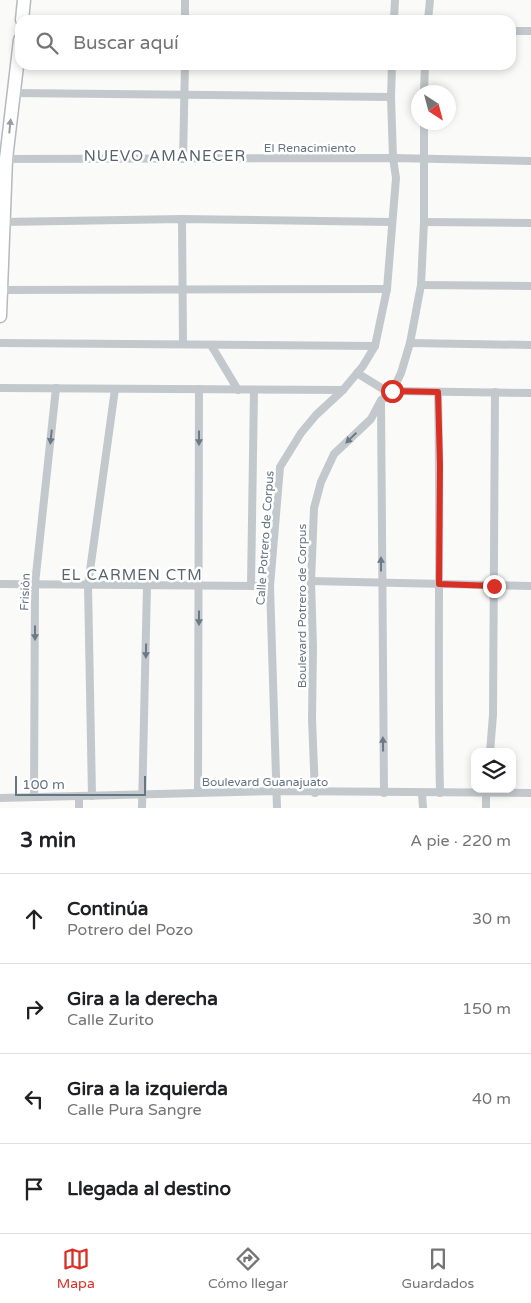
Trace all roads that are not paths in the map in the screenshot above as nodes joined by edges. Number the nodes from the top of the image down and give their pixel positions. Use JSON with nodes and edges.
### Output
{"nodes":[{"id":1,"x":24,"y":0,"type":"edge"},
{"id":2,"x":185,"y":0,"type":"edge"},
{"id":3,"x":395,"y":0,"type":"edge"},
{"id":4,"x":430,"y":0,"type":"edge"},
{"id":5,"x":22,"y":15,"type":"edge"},
{"id":6,"x":185,"y":15,"type":"edge"},
{"id":7,"x":394,"y":15,"type":"edge"},
{"id":8,"x":428,"y":15,"type":"edge"},
{"id":9,"x":516,"y":31,"type":"edge"},
{"id":10,"x":531,"y":31,"type":"edge"},
{"id":11,"x":17,"y":70,"type":"edge"},
{"id":12,"x":184,"y":70,"type":"edge"},
{"id":13,"x":392,"y":70,"type":"edge"},
{"id":14,"x":425,"y":70,"type":"edge"},
{"id":15,"x":424,"y":85,"type":"edge"},
{"id":16,"x":14,"y":93,"type":"junction"},
{"id":17,"x":184,"y":95,"type":"junction"},
{"id":18,"x":390,"y":97,"type":"junction"},
{"id":19,"x":424,"y":130,"type":"edge"},
{"id":20,"x":3,"y":159,"type":"edge"},
{"id":21,"x":183,"y":159,"type":"junction"},
{"id":22,"x":397,"y":159,"type":"junction"},
{"id":23,"x":422,"y":160,"type":"junction"},
{"id":24,"x":531,"y":160,"type":"edge"},
{"id":25,"x":182,"y":219,"type":"junction"},
{"id":26,"x":3,"y":222,"type":"junction"},
{"id":27,"x":391,"y":222,"type":"junction"},
{"id":28,"x":424,"y":222,"type":"junction"},
{"id":29,"x":531,"y":223,"type":"edge"},
{"id":30,"x":421,"y":285,"type":"junction"},
{"id":31,"x":531,"y":286,"type":"edge"},
{"id":32,"x":183,"y":289,"type":"junction"},
{"id":33,"x":387,"y":289,"type":"junction"},
{"id":34,"x":2,"y":290,"type":"junction"},
{"id":35,"x":0,"y":316,"type":"edge"},
{"id":36,"x":0,"y":343,"type":"edge"},
{"id":37,"x":410,"y":343,"type":"junction"},
{"id":38,"x":183,"y":344,"type":"junction"},
{"id":39,"x":211,"y":345,"type":"junction"},
{"id":40,"x":531,"y":345,"type":"edge"},
{"id":41,"x":375,"y":346,"type":"junction"},
{"id":42,"x":357,"y":374,"type":"junction"},
{"id":43,"x":0,"y":388,"type":"edge"},
{"id":44,"x":56,"y":388,"type":"junction"},
{"id":45,"x":114,"y":389,"type":"junction"},
{"id":46,"x":199,"y":389,"type":"junction"},
{"id":47,"x":238,"y":390,"type":"junction"},
{"id":48,"x":254,"y":390,"type":"junction"},
{"id":49,"x":343,"y":390,"type":"junction"},
{"id":50,"x":391,"y":392,"type":"junction"},
{"id":51,"x":438,"y":392,"type":"junction"},
{"id":52,"x":496,"y":392,"type":"junction"},
{"id":53,"x":531,"y":393,"type":"edge"},
{"id":54,"x":381,"y":400,"type":"junction"},
{"id":55,"x":311,"y":581,"type":"junction"},
{"id":56,"x":382,"y":583,"type":"junction"},
{"id":57,"x":0,"y":584,"type":"edge"},
{"id":58,"x":35,"y":584,"type":"junction"},
{"id":59,"x":439,"y":584,"type":"junction"},
{"id":60,"x":88,"y":585,"type":"junction"},
{"id":61,"x":147,"y":585,"type":"junction"},
{"id":62,"x":199,"y":585,"type":"junction"},
{"id":63,"x":251,"y":586,"type":"junction"},
{"id":64,"x":270,"y":586,"type":"junction"},
{"id":65,"x":494,"y":586,"type":"junction"},
{"id":66,"x":531,"y":586,"type":"edge"},
{"id":67,"x":490,"y":748,"type":"edge"},
{"id":68,"x":276,"y":791,"type":"junction"},
{"id":69,"x":315,"y":792,"type":"junction"},
{"id":70,"x":471,"y":792,"type":"edge"},
{"id":71,"x":516,"y":792,"type":"edge"},
{"id":72,"x":198,"y":793,"type":"junction"},
{"id":73,"x":384,"y":793,"type":"junction"},
{"id":74,"x":422,"y":793,"type":"junction"},
{"id":75,"x":440,"y":793,"type":"junction"},
{"id":76,"x":486,"y":793,"type":"edge"},
{"id":77,"x":531,"y":793,"type":"edge"},
{"id":78,"x":142,"y":794,"type":"junction"},
{"id":79,"x":79,"y":796,"type":"junction"},
{"id":80,"x":92,"y":796,"type":"junction"},
{"id":81,"x":34,"y":797,"type":"junction"},
{"id":82,"x":0,"y":798,"type":"edge"},
{"id":83,"x":79,"y":808,"type":"edge"},
{"id":84,"x":142,"y":808,"type":"edge"},
{"id":85,"x":277,"y":808,"type":"edge"},
{"id":86,"x":422,"y":808,"type":"edge"},
{"id":87,"x":486,"y":808,"type":"edge"}],
"edges":[{"from":1,"to":5,"type":"main road"},
{"from":2,"to":6,"type":"street"},
{"from":3,"to":7,"type":"street"},
{"from":4,"to":8,"type":"street"},
{"from":9,"to":10,"type":"street"},
{"from":11,"to":16,"type":"main road"},
{"from":12,"to":17,"type":"street"},
{"from":13,"to":18,"type":"street","name":"Calle Potrero de Corpus"},
{"from":14,"to":15,"type":"street"},
{"from":16,"to":17,"type":"street"},
{"from":20,"to":16,"type":"main road","one_way":true},
{"from":17,"to":18,"type":"street"},
{"from":17,"to":21,"type":"street"},
{"from":18,"to":22,"type":"street","name":"Calle Potrero de Corpus"},
{"from":19,"to":23,"type":"street"},
{"from":20,"to":21,"type":"street","name":"El Renacimiento"},
{"from":20,"to":26,"type":"main road"},
{"from":21,"to":22,"type":"street","name":"El Renacimiento"},
{"from":22,"to":23,"type":"street","name":"El Renacimiento"},
{"from":22,"to":27,"type":"street","name":"Calle Potrero de Corpus"},
{"from":23,"to":24,"type":"street","name":"El Renacimiento"},
{"from":23,"to":28,"type":"street"},
{"from":25,"to":26,"type":"street"},
{"from":25,"to":27,"type":"street"},
{"from":25,"to":32,"type":"street"},
{"from":26,"to":34,"type":"main road"},
{"from":27,"to":33,"type":"street","name":"Calle Potrero de Corpus"},
{"from":28,"to":29,"type":"street"},
{"from":28,"to":30,"type":"street"},
{"from":30,"to":31,"type":"street"},
{"from":30,"to":37,"type":"street"},
{"from":32,"to":33,"type":"street"},
{"from":32,"to":34,"type":"street"},
{"from":32,"to":38,"type":"street"},
{"from":33,"to":41,"type":"street","name":"Calle Potrero de Corpus"},
{"from":34,"to":35,"type":"main road"},
{"from":36,"to":38,"type":"street"},
{"from":37,"to":40,"type":"street"},
{"from":37,"to":50,"type":"street"},
{"from":38,"to":39,"type":"street"},
{"from":39,"to":41,"type":"street"},
{"from":39,"to":47,"type":"street"},
{"from":41,"to":42,"type":"street","name":"Calle Potrero de Corpus"},
{"from":42,"to":49,"type":"street","name":"Calle Potrero de Corpus"},
{"from":42,"to":50,"type":"street"},
{"from":43,"to":44,"type":"street"},
{"from":44,"to":45,"type":"street"},
{"from":44,"to":58,"type":"street","name":"Frisión","one_way":true},
{"from":45,"to":46,"type":"street"},
{"from":45,"to":60,"type":"street"},
{"from":46,"to":47,"type":"street"},
{"from":46,"to":62,"type":"street","one_way":true},
{"from":47,"to":48,"type":"street"},
{"from":48,"to":49,"type":"street"},
{"from":48,"to":63,"type":"street"},
{"from":49,"to":64,"type":"street","name":"Calle Potrero de Corpus"},
{"from":50,"to":51,"type":"street"},
{"from":50,"to":54,"type":"street","name":"Boulevard Potrero de Corpus"},
{"from":51,"to":52,"type":"street"},
{"from":51,"to":59,"type":"street"},
{"from":52,"to":53,"type":"street"},
{"from":52,"to":65,"type":"street"},
{"from":54,"to":55,"type":"street","name":"Boulevard Potrero de Corpus","one_way":true},
{"from":56,"to":54,"type":"street","one_way":true},
{"from":55,"to":56,"type":"street"},
{"from":55,"to":69,"type":"street","name":"Boulevard Potrero de Corpus"},
{"from":56,"to":59,"type":"street"},
{"from":73,"to":56,"type":"street","one_way":true},
{"from":57,"to":58,"type":"street"},
{"from":58,"to":60,"type":"street"},
{"from":58,"to":81,"type":"street","name":"Frisión","one_way":true},
{"from":59,"to":65,"type":"street"},
{"from":59,"to":75,"type":"street"},
{"from":60,"to":61,"type":"street"},
{"from":60,"to":80,"type":"street"},
{"from":61,"to":62,"type":"street"},
{"from":61,"to":78,"type":"street","one_way":true},
{"from":62,"to":63,"type":"street"},
{"from":62,"to":72,"type":"street","one_way":true},
{"from":63,"to":64,"type":"street"},
{"from":64,"to":68,"type":"street","name":"Calle Potrero de Corpus"},
{"from":65,"to":66,"type":"street"},
{"from":65,"to":67,"type":"street"},
{"from":68,"to":69,"type":"street","name":"Boulevard Guanajuato"},
{"from":68,"to":72,"type":"street","name":"Boulevard Guanajuato"},
{"from":68,"to":85,"type":"street","name":"Calle Potrero de Corpus"},
{"from":69,"to":73,"type":"street","name":"Boulevard Guanajuato"},
{"from":70,"to":75,"type":"street","name":"Boulevard Guanajuato"},
{"from":71,"to":77,"type":"street","name":"Boulevard Guanajuato"},
{"from":72,"to":78,"type":"street","name":"Boulevard Guanajuato"},
{"from":73,"to":74,"type":"street","name":"Boulevard Guanajuato"},
{"from":74,"to":75,"type":"street","name":"Boulevard Guanajuato"},
{"from":74,"to":86,"type":"street"},
{"from":76,"to":87,"type":"street"},
{"from":78,"to":80,"type":"street","name":"Boulevard Guanajuato"},
{"from":78,"to":84,"type":"street"},
{"from":79,"to":80,"type":"street","name":"Boulevard Guanajuato"},
{"from":79,"to":81,"type":"street","name":"Boulevard Guanajuato"},
{"from":79,"to":83,"type":"street"},
{"from":81,"to":82,"type":"street","name":"Boulevard Guanajuato"}]}
